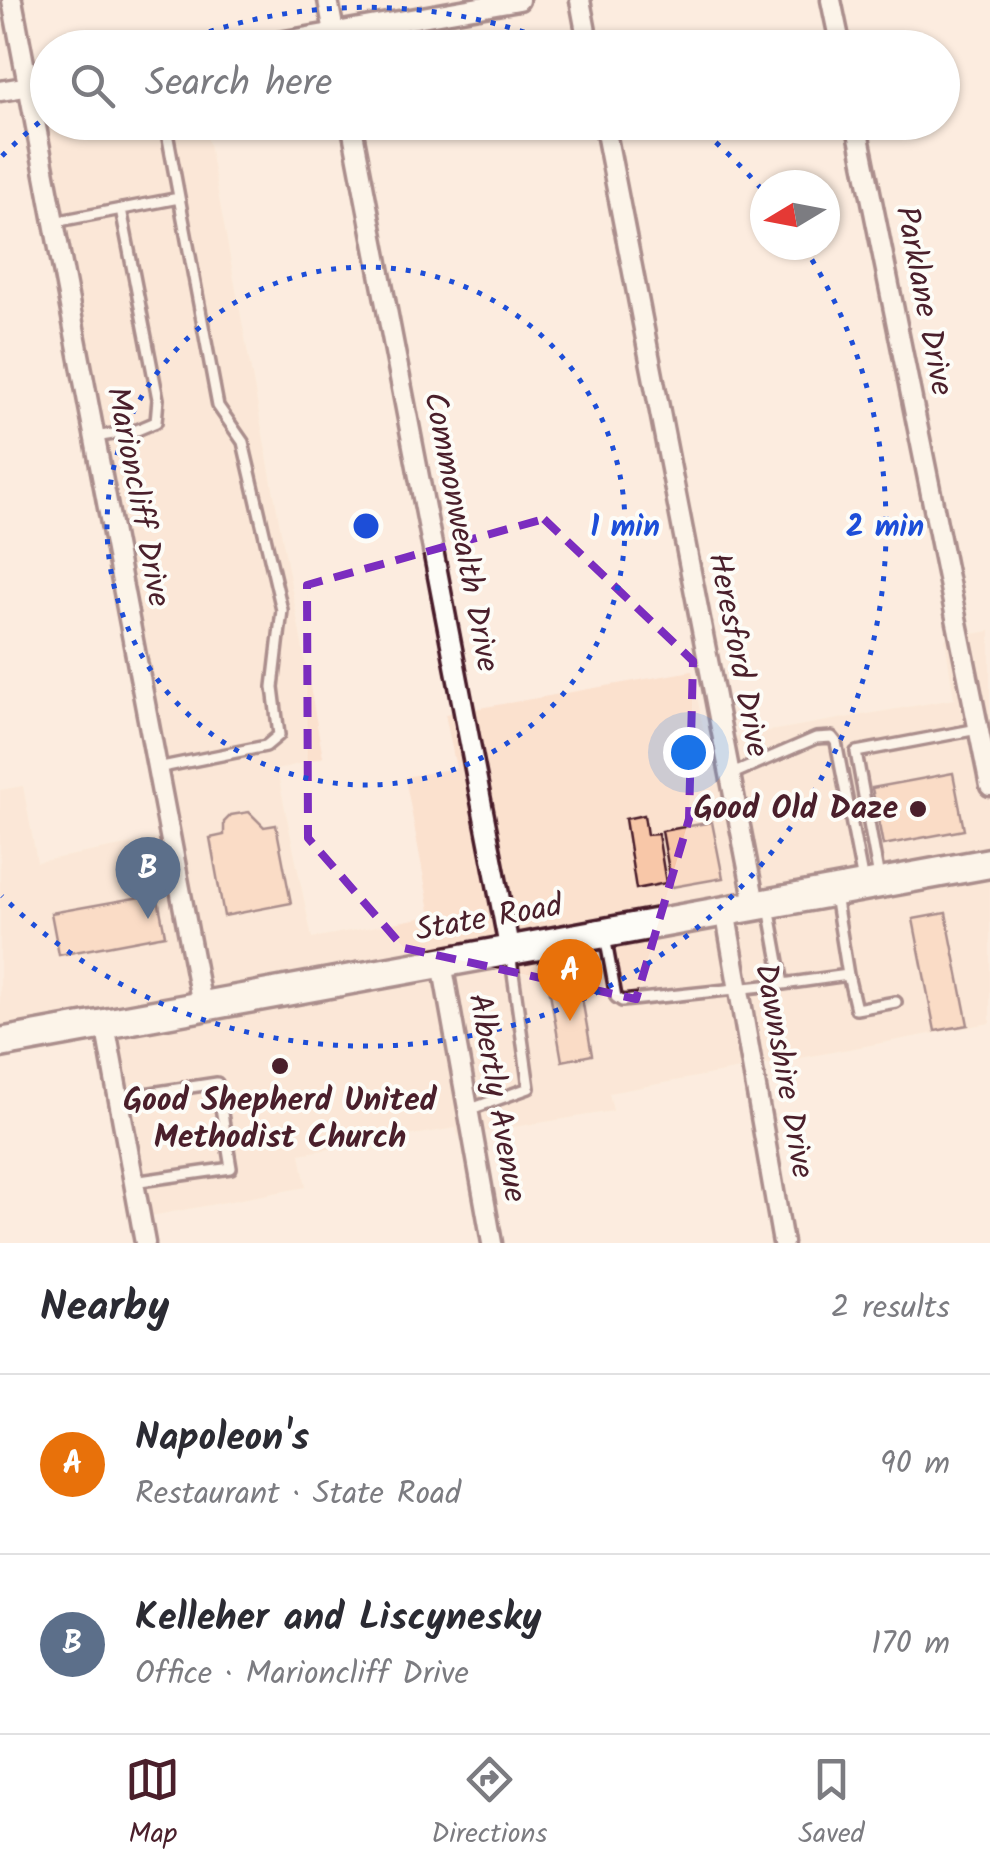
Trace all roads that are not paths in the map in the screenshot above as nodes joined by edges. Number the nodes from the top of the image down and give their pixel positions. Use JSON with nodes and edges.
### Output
{"nodes":[{"id":1,"x":12,"y":0,"type":"edge"},
{"id":2,"x":328,"y":0,"type":"edge"},
{"id":3,"x":519,"y":0,"type":"edge"},
{"id":4,"x":580,"y":0,"type":"edge"},
{"id":5,"x":832,"y":0,"type":"edge"},
{"id":6,"x":334,"y":30,"type":"edge"},
{"id":7,"x":382,"y":30,"type":"edge"},
{"id":8,"x":586,"y":30,"type":"edge"},
{"id":9,"x":838,"y":30,"type":"edge"},
{"id":10,"x":30,"y":59,"type":"edge"},
{"id":11,"x":30,"y":86,"type":"edge"},
{"id":12,"x":0,"y":92,"type":"edge"},
{"id":13,"x":44,"y":140,"type":"edge"},
{"id":14,"x":168,"y":140,"type":"edge"},
{"id":15,"x":354,"y":140,"type":"edge"},
{"id":16,"x":607,"y":140,"type":"edge"},
{"id":17,"x":860,"y":140,"type":"edge"},
{"id":18,"x":179,"y":198,"type":"junction"},
{"id":19,"x":121,"y":209,"type":"junction"},
{"id":20,"x":54,"y":222,"type":"junction"},
{"id":21,"x":95,"y":436,"type":"junction"},
{"id":22,"x":978,"y":728,"type":"junction"},
{"id":23,"x":158,"y":768,"type":"junction"},
{"id":24,"x":730,"y":775,"type":"junction"},
{"id":25,"x":990,"y":786,"type":"edge"},
{"id":26,"x":990,"y":863,"type":"edge"},
{"id":27,"x":872,"y":884,"type":"junction"},
{"id":28,"x":834,"y":890,"type":"junction"},
{"id":29,"x":762,"y":903,"type":"junction"},
{"id":30,"x":725,"y":910,"type":"junction"},
{"id":31,"x":604,"y":933,"type":"junction"},
{"id":32,"x":510,"y":952,"type":"junction"},
{"id":33,"x":442,"y":963,"type":"junction"},
{"id":34,"x":848,"y":974,"type":"junction"},
{"id":35,"x":782,"y":984,"type":"junction"},
{"id":36,"x":738,"y":989,"type":"junction"},
{"id":37,"x":896,"y":1002,"type":"dead end"},
{"id":38,"x":202,"y":1005,"type":"junction"},
{"id":39,"x":104,"y":1024,"type":"junction"},
{"id":40,"x":0,"y":1043,"type":"edge"},
{"id":41,"x":118,"y":1098,"type":"junction"},
{"id":42,"x":468,"y":1110,"type":"junction"},
{"id":43,"x":134,"y":1182,"type":"junction"},
{"id":44,"x":145,"y":1243,"type":"edge"},
{"id":45,"x":492,"y":1243,"type":"edge"},
{"id":46,"x":782,"y":1243,"type":"edge"}],
"edges":[{"from":1,"to":10,"type":"street","name":"Marioncliff Drive"},
{"from":2,"to":6,"type":"street"},
{"from":3,"to":7,"type":"street"},
{"from":4,"to":8,"type":"street"},
{"from":5,"to":9,"type":"street"},
{"from":11,"to":12,"type":"street"},
{"from":13,"to":20,"type":"street","name":"Marioncliff Drive"},
{"from":14,"to":18,"type":"lane"},
{"from":15,"to":32,"type":"street","name":"Commonwealth Drive"},
{"from":16,"to":24,"type":"street","name":"Heresford Drive"},
{"from":17,"to":22,"type":"street","name":"Parklane Drive"},
{"from":18,"to":19,"type":"lane"},
{"from":18,"to":23,"type":"lane"},
{"from":19,"to":20,"type":"lane"},
{"from":19,"to":21,"type":"lane"},
{"from":20,"to":21,"type":"street","name":"Marioncliff Drive"},
{"from":21,"to":23,"type":"street","name":"Marioncliff Drive"},
{"from":22,"to":25,"type":"street","name":"Parklane Drive"},
{"from":22,"to":27,"type":"lane"},
{"from":23,"to":38,"type":"street","name":"Marioncliff Drive"},
{"from":24,"to":27,"type":"lane"},
{"from":24,"to":29,"type":"street","name":"Heresford Drive"},
{"from":26,"to":27,"type":"main road","name":"State Road"},
{"from":27,"to":28,"type":"main road","name":"State Road"},
{"from":28,"to":29,"type":"main road","name":"State Road"},
{"from":28,"to":34,"type":"lane"},
{"from":29,"to":30,"type":"main road","name":"State Road"},
{"from":29,"to":35,"type":"lane"},
{"from":30,"to":31,"type":"main road","name":"State Road"},
{"from":30,"to":36,"type":"street","name":"Dawnshire Drive"},
{"from":31,"to":32,"type":"main road","name":"State Road"},
{"from":31,"to":36,"type":"lane"},
{"from":32,"to":33,"type":"main road","name":"State Road"},
{"from":32,"to":42,"type":"lane"},
{"from":33,"to":38,"type":"main road","name":"State Road"},
{"from":33,"to":42,"type":"street","name":"Albertly Avenue"},
{"from":34,"to":35,"type":"lane"},
{"from":34,"to":37,"type":"lane"},
{"from":35,"to":36,"type":"lane"},
{"from":36,"to":46,"type":"street","name":"Dawnshire Drive"},
{"from":38,"to":39,"type":"main road","name":"State Road"},
{"from":39,"to":40,"type":"main road","name":"State Road"},
{"from":39,"to":41,"type":"street"},
{"from":41,"to":43,"type":"street"},
{"from":41,"to":43,"type":"lane"},
{"from":42,"to":45,"type":"street","name":"Albertly Avenue"},
{"from":43,"to":44,"type":"street"}]}
